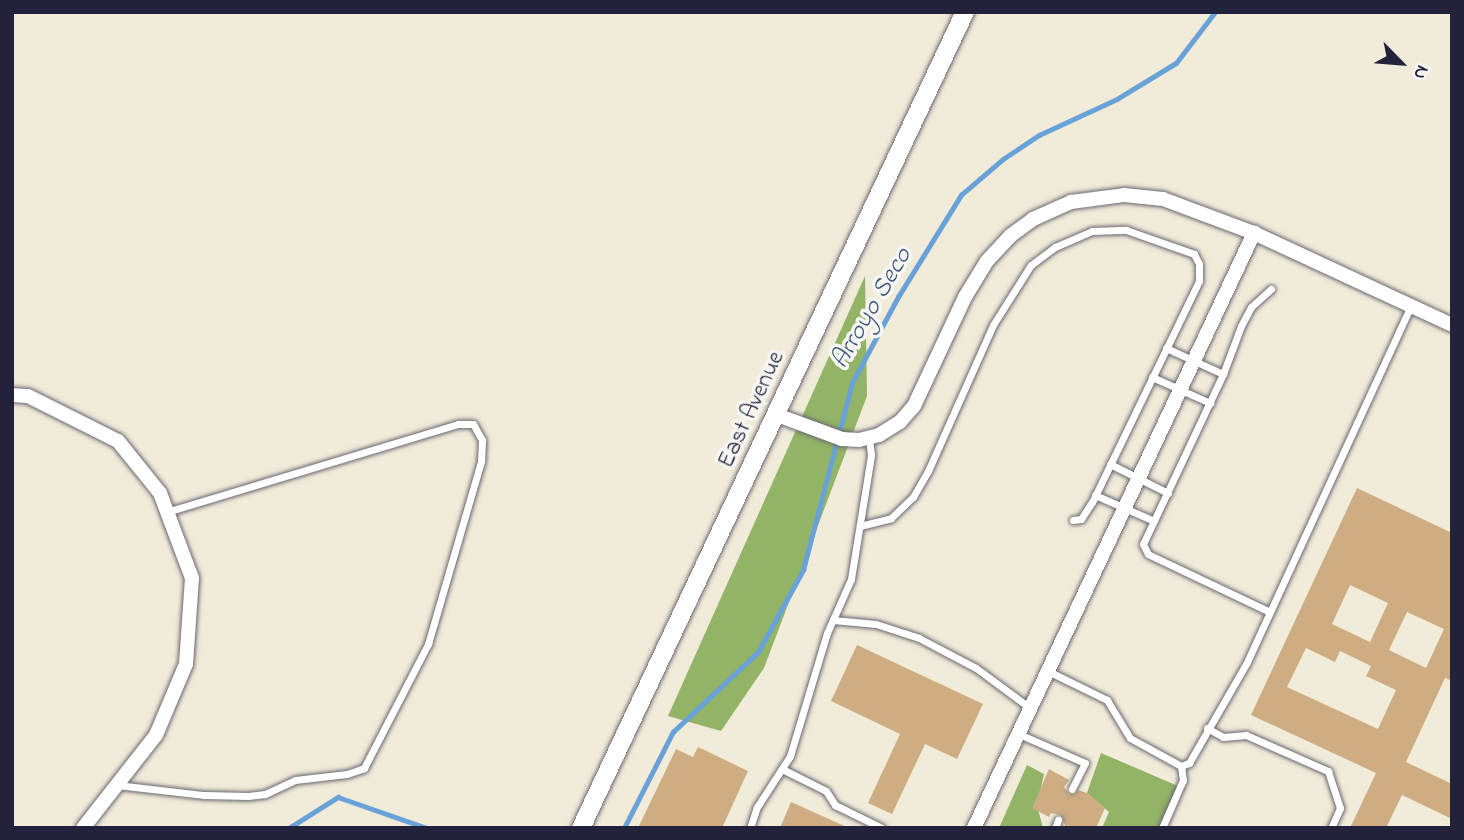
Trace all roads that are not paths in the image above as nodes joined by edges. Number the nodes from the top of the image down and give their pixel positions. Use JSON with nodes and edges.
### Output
{"nodes":[{"id":1,"x":965,"y":12,"type":"edge"},
{"id":2,"x":1254,"y":233,"type":"junction"},
{"id":3,"x":1271,"y":289,"type":"dead end"},
{"id":4,"x":1411,"y":306,"type":"junction"},
{"id":5,"x":1452,"y":325,"type":"edge"},
{"id":6,"x":1167,"y":348,"type":"junction"},
{"id":7,"x":1195,"y":360,"type":"junction"},
{"id":8,"x":1223,"y":374,"type":"junction"},
{"id":9,"x":1152,"y":376,"type":"junction"},
{"id":10,"x":1181,"y":389,"type":"junction"},
{"id":11,"x":12,"y":395,"type":"edge"},
{"id":12,"x":1210,"y":403,"type":"junction"},
{"id":13,"x":777,"y":415,"type":"junction"},
{"id":14,"x":869,"y":437,"type":"junction"},
{"id":15,"x":1110,"y":464,"type":"junction"},
{"id":16,"x":1139,"y":480,"type":"junction"},
{"id":17,"x":1168,"y":493,"type":"junction"},
{"id":18,"x":1095,"y":495,"type":"junction"},
{"id":19,"x":1125,"y":508,"type":"junction"},
{"id":20,"x":167,"y":512,"type":"junction"},
{"id":21,"x":1073,"y":520,"type":"dead end"},
{"id":22,"x":1154,"y":521,"type":"junction"},
{"id":23,"x":860,"y":526,"type":"junction"},
{"id":24,"x":1270,"y":612,"type":"junction"},
{"id":25,"x":833,"y":620,"type":"junction"},
{"id":26,"x":1048,"y":671,"type":"junction"},
{"id":27,"x":1030,"y":709,"type":"junction"},
{"id":28,"x":1207,"y":728,"type":"junction"},
{"id":29,"x":1018,"y":734,"type":"junction"},
{"id":30,"x":1181,"y":766,"type":"junction"},
{"id":31,"x":782,"y":769,"type":"junction"},
{"id":32,"x":117,"y":785,"type":"junction"},
{"id":33,"x":1072,"y":789,"type":"dead end"},
{"id":34,"x":83,"y":828,"type":"edge"},
{"id":35,"x":581,"y":828,"type":"edge"},
{"id":36,"x":750,"y":828,"type":"edge"},
{"id":37,"x":882,"y":828,"type":"edge"},
{"id":38,"x":974,"y":828,"type":"edge"},
{"id":39,"x":1162,"y":828,"type":"edge"},
{"id":40,"x":1331,"y":828,"type":"edge"}],
"edges":[{"from":1,"to":13,"type":"street","name":"East Avenue"},
{"from":2,"to":4,"type":"street"},
{"from":2,"to":7,"type":"street"},
{"from":2,"to":14,"type":"street"},
{"from":3,"to":8,"type":"lane"},
{"from":4,"to":5,"type":"street"},
{"from":4,"to":24,"type":"lane"},
{"from":6,"to":7,"type":"lane"},
{"from":6,"to":9,"type":"lane"},
{"from":6,"to":23,"type":"lane"},
{"from":7,"to":8,"type":"lane"},
{"from":7,"to":10,"type":"street"},
{"from":8,"to":12,"type":"lane"},
{"from":9,"to":10,"type":"lane"},
{"from":9,"to":15,"type":"lane"},
{"from":10,"to":12,"type":"lane"},
{"from":10,"to":16,"type":"street"},
{"from":11,"to":20,"type":"street"},
{"from":12,"to":17,"type":"lane"},
{"from":13,"to":14,"type":"street"},
{"from":13,"to":35,"type":"street","name":"East Avenue"},
{"from":14,"to":23,"type":"lane"},
{"from":15,"to":16,"type":"lane"},
{"from":15,"to":18,"type":"lane"},
{"from":16,"to":17,"type":"lane"},
{"from":16,"to":19,"type":"street"},
{"from":17,"to":22,"type":"lane"},
{"from":18,"to":19,"type":"lane"},
{"from":18,"to":21,"type":"lane"},
{"from":19,"to":22,"type":"lane"},
{"from":19,"to":26,"type":"street"},
{"from":20,"to":32,"type":"street"},
{"from":20,"to":32,"type":"lane"},
{"from":22,"to":24,"type":"lane"},
{"from":23,"to":25,"type":"lane"},
{"from":24,"to":28,"type":"lane"},
{"from":25,"to":27,"type":"lane"},
{"from":25,"to":31,"type":"lane"},
{"from":26,"to":27,"type":"street"},
{"from":26,"to":30,"type":"lane"},
{"from":27,"to":29,"type":"street"},
{"from":28,"to":30,"type":"lane"},
{"from":28,"to":40,"type":"lane"},
{"from":29,"to":33,"type":"lane"},
{"from":29,"to":38,"type":"street"},
{"from":30,"to":39,"type":"lane"},
{"from":31,"to":36,"type":"lane"},
{"from":31,"to":37,"type":"lane"},
{"from":32,"to":34,"type":"street"}]}
